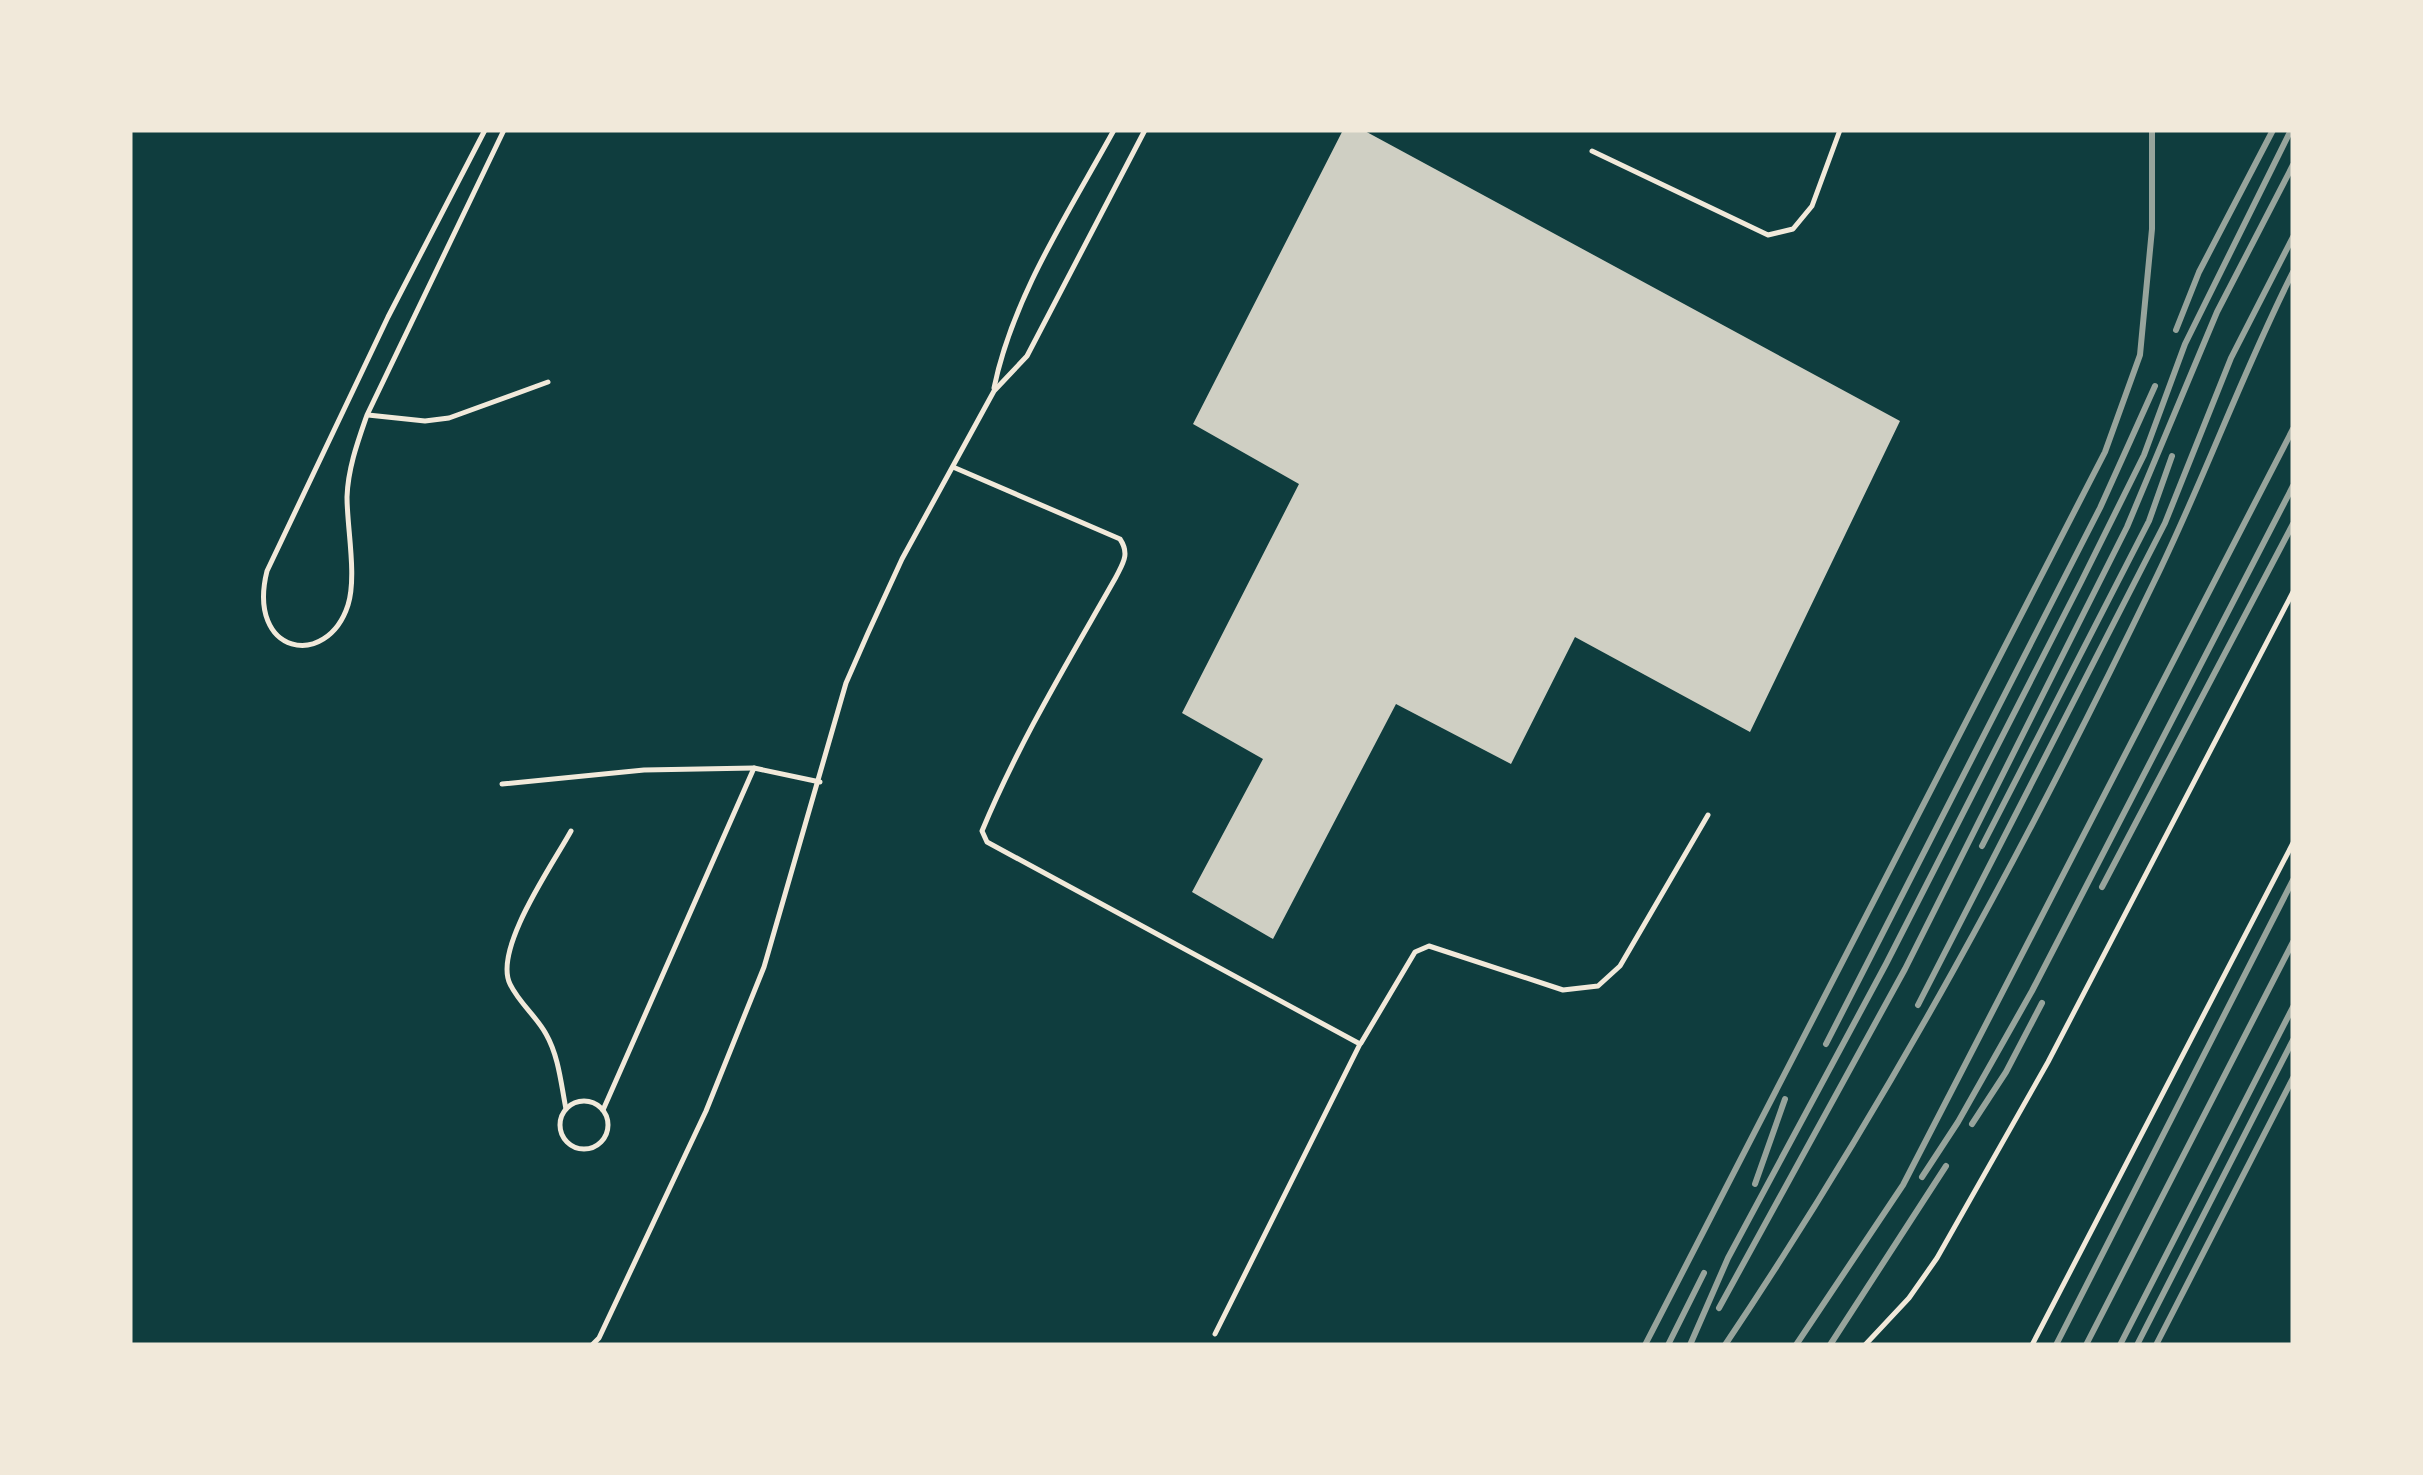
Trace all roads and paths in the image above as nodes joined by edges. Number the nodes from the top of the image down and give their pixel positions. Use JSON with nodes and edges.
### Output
{"nodes":[{"id":1,"x":485,"y":130,"type":"edge"},
{"id":2,"x":504,"y":130,"type":"edge"},
{"id":3,"x":1114,"y":130,"type":"edge"},
{"id":4,"x":1145,"y":130,"type":"edge"},
{"id":5,"x":1840,"y":130,"type":"edge"},
{"id":6,"x":1592,"y":151,"type":"dead end"},
{"id":7,"x":548,"y":382,"type":"dead end"},
{"id":8,"x":994,"y":391,"type":"junction"},
{"id":9,"x":367,"y":414,"type":"junction"},
{"id":10,"x":953,"y":467,"type":"junction"},
{"id":11,"x":2293,"y":592,"type":"edge"},
{"id":12,"x":754,"y":768,"type":"junction"},
{"id":13,"x":820,"y":782,"type":"junction"},
{"id":14,"x":502,"y":784,"type":"dead end"},
{"id":15,"x":1708,"y":815,"type":"dead end"},
{"id":16,"x":571,"y":831,"type":"dead end"},
{"id":17,"x":2293,"y":843,"type":"edge"},
{"id":18,"x":1360,"y":1044,"type":"junction"},
{"id":19,"x":566,"y":1108,"type":"junction"},
{"id":20,"x":603,"y":1110,"type":"junction"},
{"id":21,"x":1215,"y":1334,"type":"dead end"},
{"id":22,"x":592,"y":1345,"type":"edge"},
{"id":23,"x":1866,"y":1345,"type":"edge"},
{"id":24,"x":2032,"y":1345,"type":"edge"}],
"edges":[{"from":1,"to":9,"type":"lane"},
{"from":2,"to":9,"type":"lane"},
{"from":3,"to":8,"type":"lane"},
{"from":4,"to":8,"type":"lane"},
{"from":5,"to":6,"type":"lane"},
{"from":7,"to":9,"type":"lane"},
{"from":8,"to":10,"type":"lane"},
{"from":10,"to":13,"type":"lane"},
{"from":10,"to":18,"type":"lane"},
{"from":11,"to":23,"type":"lane"},
{"from":12,"to":13,"type":"lane"},
{"from":12,"to":14,"type":"lane"},
{"from":12,"to":20,"type":"lane"},
{"from":13,"to":22,"type":"lane"},
{"from":15,"to":18,"type":"lane"},
{"from":16,"to":19,"type":"lane"},
{"from":17,"to":24,"type":"lane"},
{"from":18,"to":21,"type":"lane"},
{"from":19,"to":20,"type":"lane"},
{"from":19,"to":20,"type":"lane"}]}
